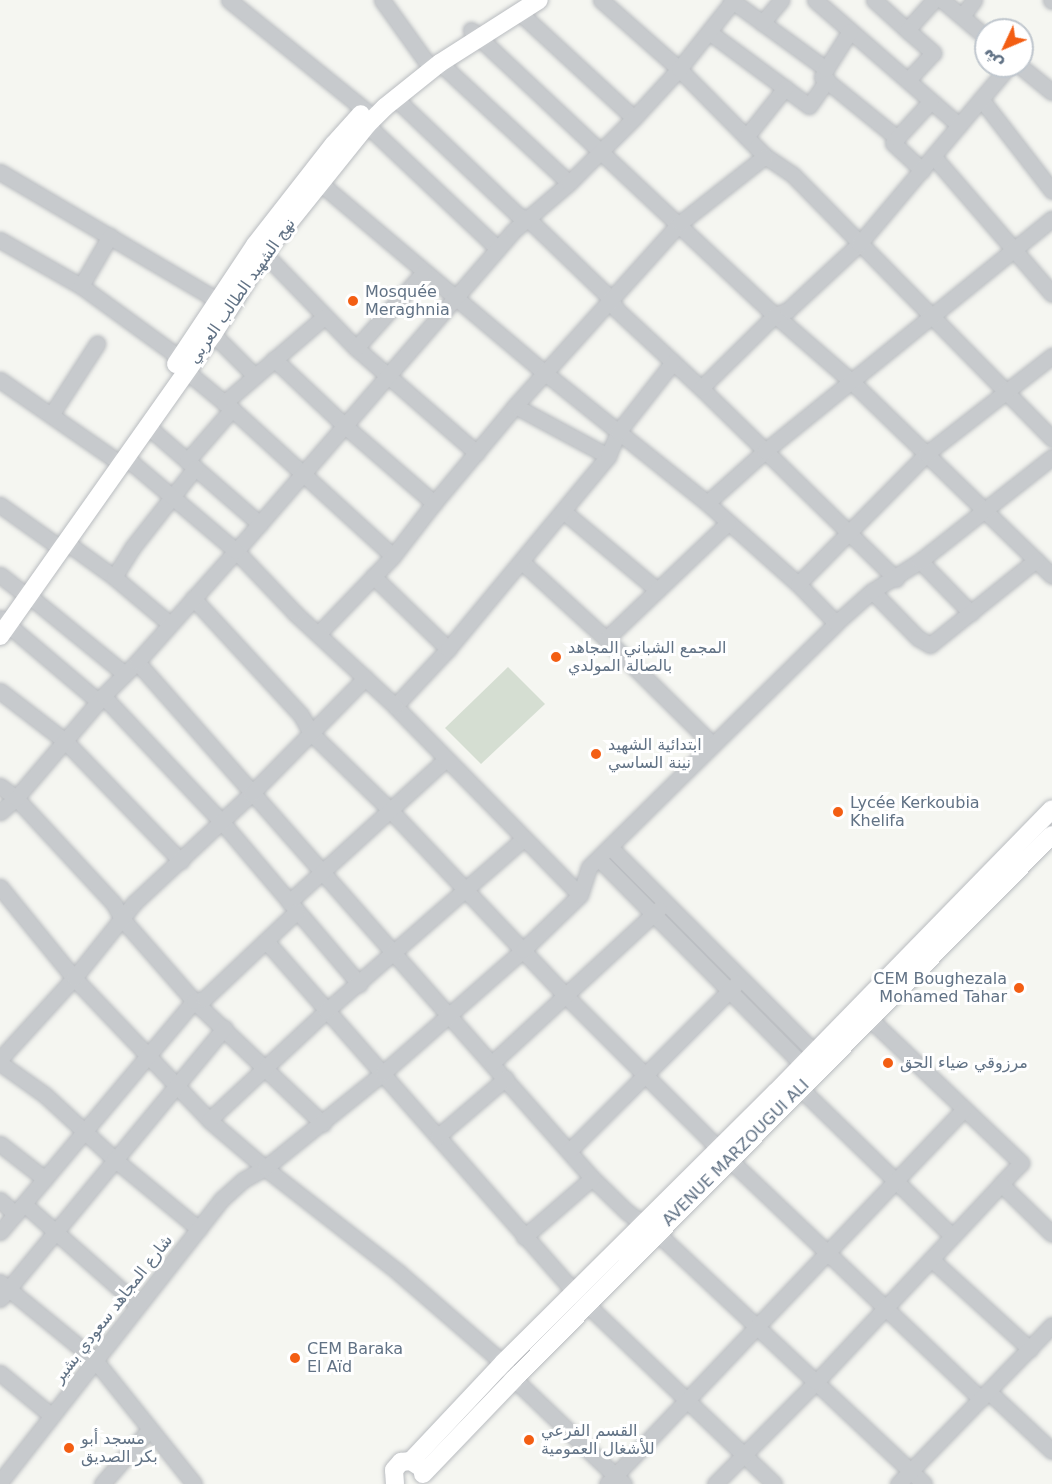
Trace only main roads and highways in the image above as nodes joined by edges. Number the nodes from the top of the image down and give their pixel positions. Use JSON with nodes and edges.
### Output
{"nodes":[{"id":1,"x":539,"y":0,"type":"edge"},
{"id":2,"x":518,"y":6,"type":"edge"},
{"id":3,"x":433,"y":61,"type":"junction"},
{"id":4,"x":366,"y":118,"type":"junction"},
{"id":5,"x":260,"y":248,"type":"junction"},
{"id":6,"x":183,"y":364,"type":"junction"},
{"id":7,"x":118,"y":457,"type":"junction"},
{"id":8,"x":2,"y":624,"type":"edge"},
{"id":9,"x":1052,"y":809,"type":"edge"},
{"id":10,"x":1052,"y":835,"type":"edge"},
{"id":11,"x":814,"y":1060,"type":"junction"},
{"id":12,"x":725,"y":1155,"type":"junction"},
{"id":13,"x":650,"y":1228,"type":"junction"},
{"id":14,"x":421,"y":1476,"type":"edge"},
{"id":15,"x":393,"y":1483,"type":"edge"}],
"edges":[{"from":1,"to":2,"type":"main road","name":"نهج الشهيد الطالب العربي"},
{"from":2,"to":3,"type":"main road","name":"نهج الشهيد الطالب العربي"},
{"from":3,"to":4,"type":"main road","name":"نهج الشهيد الطالب العربي"},
{"from":3,"to":4,"type":"main road","name":"نهج الشهيد الطالب العربي"},
{"from":4,"to":5,"type":"main road","name":"نهج الشهيد الطالب العربي"},
{"from":4,"to":5,"type":"main road","name":"نهج الشهيد الطالب العربي"},
{"from":5,"to":6,"type":"main road","name":"نهج الشهيد الطالب العربي"},
{"from":5,"to":6,"type":"main road","name":"نهج الشهيد الطالب العربي"},
{"from":6,"to":7,"type":"main road","name":"نهج الشهيد الطالب العربي"},
{"from":6,"to":7,"type":"main road","name":"نهج الشهيد الطالب العربي"},
{"from":7,"to":8,"type":"main road","name":"نهج الشهيد الطالب العربي"},
{"from":9,"to":11,"type":"main road","name":"AVENUE MARZOUGUI ALI"},
{"from":10,"to":11,"type":"main road","name":"AVENUE MARZOUGUI ALI"},
{"from":11,"to":12,"type":"main road","name":"AVENUE MARZOUGUI ALI"},
{"from":11,"to":12,"type":"main road","name":"AVENUE MARZOUGUI ALI"},
{"from":12,"to":13,"type":"main road","name":"AVENUE MARZOUGUI ALI"},
{"from":13,"to":14,"type":"main road","name":"AVENUE MARZOUGUI ALI"},
{"from":13,"to":14,"type":"main road","name":"AVENUE MARZOUGUI ALI"},
{"from":14,"to":15,"type":"main road"}]}
